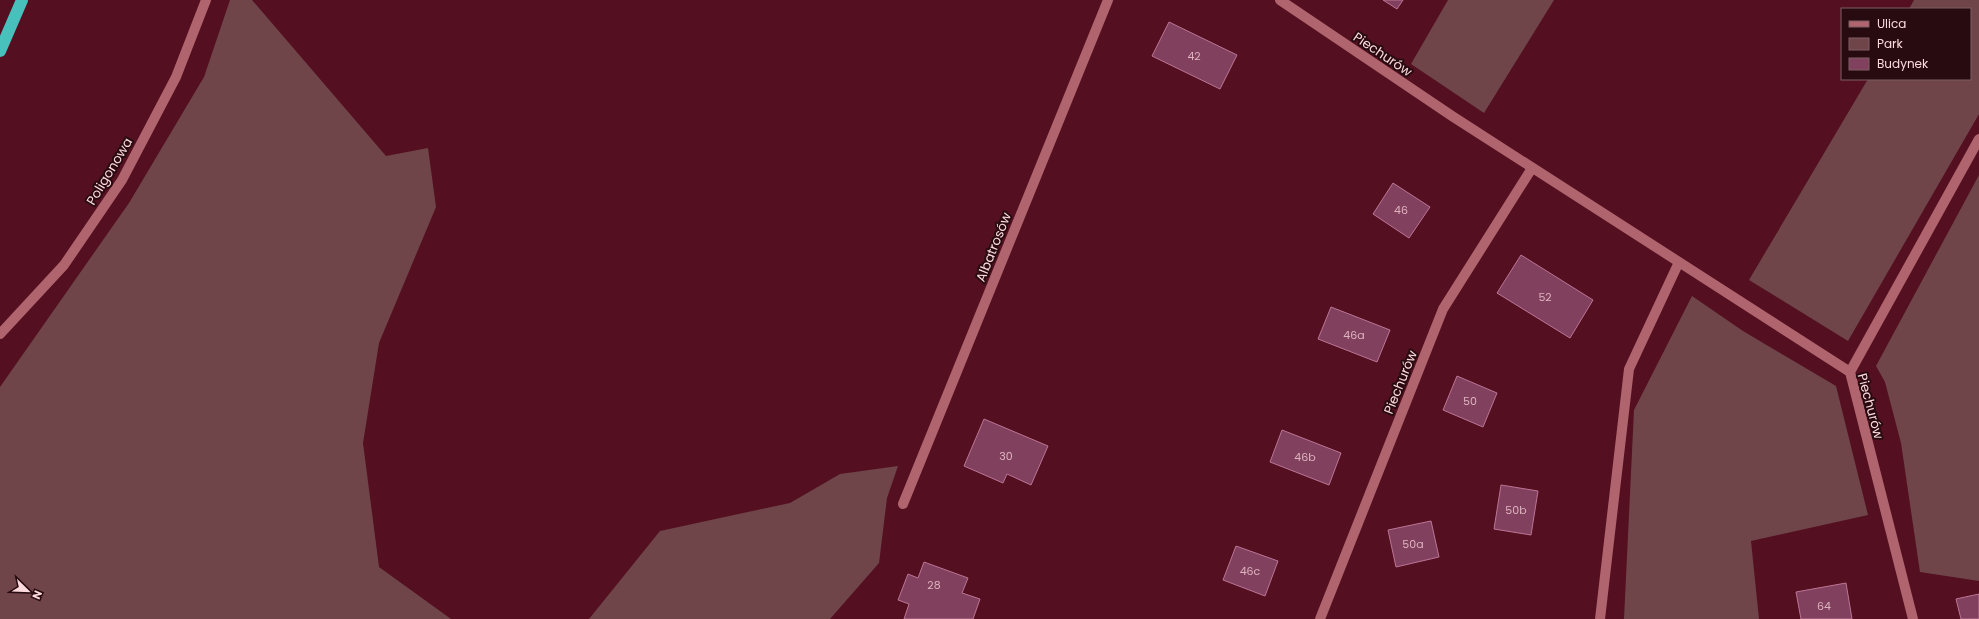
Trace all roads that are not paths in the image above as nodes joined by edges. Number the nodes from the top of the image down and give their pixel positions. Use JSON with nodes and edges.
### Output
{"nodes":[{"id":1,"x":22,"y":0,"type":"edge"},
{"id":2,"x":206,"y":0,"type":"edge"},
{"id":3,"x":1108,"y":0,"type":"edge"},
{"id":4,"x":1280,"y":0,"type":"edge"},
{"id":5,"x":0,"y":51,"type":"edge"},
{"id":6,"x":1979,"y":139,"type":"edge"},
{"id":7,"x":1532,"y":168,"type":"junction"},
{"id":8,"x":1679,"y":262,"type":"junction"},
{"id":9,"x":0,"y":334,"type":"edge"},
{"id":10,"x":1850,"y":372,"type":"junction"},
{"id":11,"x":903,"y":504,"type":"dead end"},
{"id":12,"x":1320,"y":619,"type":"edge"},
{"id":13,"x":1600,"y":619,"type":"edge"},
{"id":14,"x":1913,"y":619,"type":"edge"}],
"edges":[{"from":1,"to":5,"type":"highway"},
{"from":2,"to":9,"type":"street","name":"Poligonowa"},
{"from":3,"to":11,"type":"street","name":"Albatrosów"},
{"from":4,"to":7,"type":"street","name":"Piechurów"},
{"from":6,"to":10,"type":"street"},
{"from":7,"to":8,"type":"street","name":"Piechurów"},
{"from":7,"to":12,"type":"street","name":"Piechurów"},
{"from":8,"to":10,"type":"street","name":"Piechurów"},
{"from":8,"to":13,"type":"street"},
{"from":10,"to":14,"type":"street","name":"Piechurów"}]}
